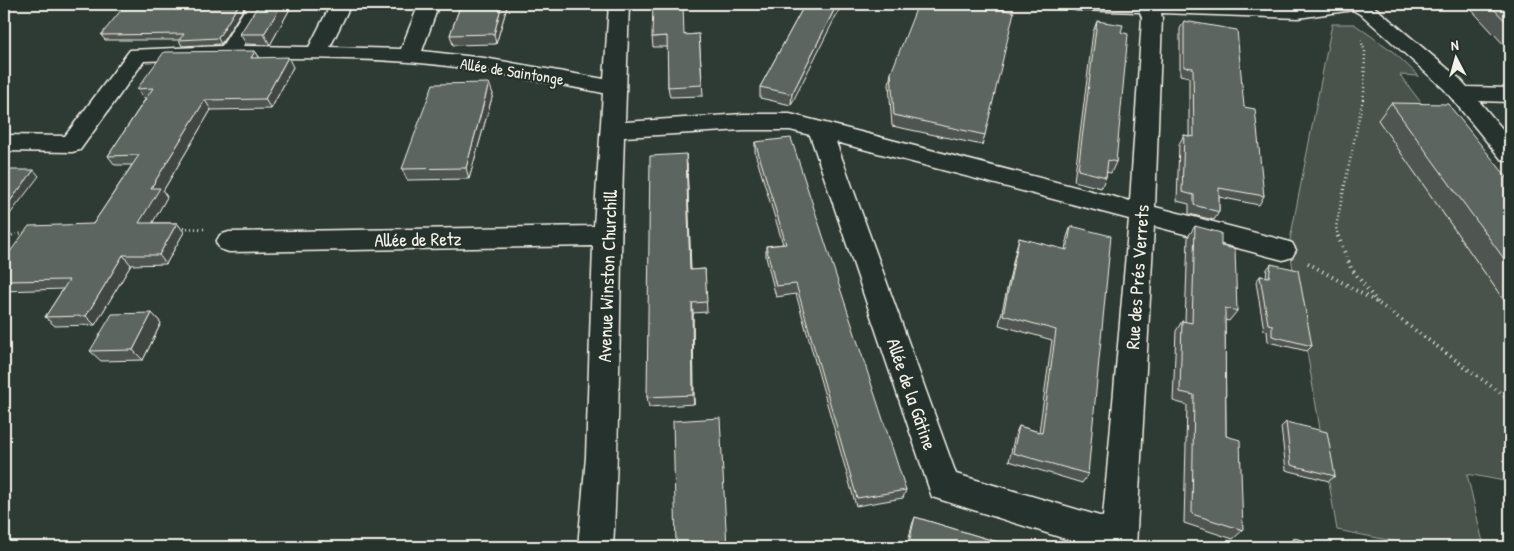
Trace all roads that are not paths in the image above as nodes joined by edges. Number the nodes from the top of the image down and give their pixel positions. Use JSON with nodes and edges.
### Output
{"nodes":[{"id":1,"x":258,"y":4,"type":"edge"},
{"id":2,"x":341,"y":4,"type":"edge"},
{"id":3,"x":429,"y":4,"type":"edge"},
{"id":4,"x":620,"y":4,"type":"edge"},
{"id":5,"x":1077,"y":4,"type":"edge"},
{"id":6,"x":1360,"y":6,"type":"edge"},
{"id":7,"x":1149,"y":7,"type":"junction"},
{"id":8,"x":228,"y":52,"type":"junction"},
{"id":9,"x":316,"y":53,"type":"junction"},
{"id":10,"x":409,"y":56,"type":"junction"},
{"id":11,"x":614,"y":88,"type":"junction"},
{"id":12,"x":1463,"y":94,"type":"junction"},
{"id":13,"x":1510,"y":95,"type":"edge"},
{"id":14,"x":820,"y":129,"type":"junction"},
{"id":15,"x":612,"y":130,"type":"junction"},
{"id":16,"x":4,"y":143,"type":"edge"},
{"id":17,"x":1510,"y":154,"type":"edge"},
{"id":18,"x":1142,"y":213,"type":"junction"},
{"id":19,"x":607,"y":236,"type":"junction"},
{"id":20,"x":229,"y":242,"type":"road end"},
{"id":21,"x":1283,"y":250,"type":"road end"},
{"id":22,"x":1118,"y":543,"type":"edge"},
{"id":23,"x":595,"y":547,"type":"edge"}],
"edges":[{"from":1,"to":8,"type":"street"},
{"from":2,"to":9,"type":"street"},
{"from":3,"to":10,"type":"street"},
{"from":4,"to":11,"type":"street","name":"Avenue Winston Churchill"},
{"from":5,"to":7,"type":"street"},
{"from":6,"to":7,"type":"street"},
{"from":6,"to":12,"type":"street"},
{"from":7,"to":18,"type":"street","name":"Rue des Prés Verrets"},
{"from":8,"to":9,"type":"street","name":"Allée de Saintonge"},
{"from":8,"to":16,"type":"street","name":"Allée de Saintonge"},
{"from":9,"to":10,"type":"street","name":"Allée de Saintonge"},
{"from":10,"to":11,"type":"street","name":"Allée de Saintonge"},
{"from":11,"to":15,"type":"street","name":"Avenue Winston Churchill"},
{"from":12,"to":13,"type":"street"},
{"from":12,"to":17,"type":"street"},
{"from":14,"to":15,"type":"street"},
{"from":14,"to":18,"type":"street"},
{"from":14,"to":22,"type":"street","name":"Allée de la Gâtine"},
{"from":15,"to":19,"type":"street","name":"Avenue Winston Churchill"},
{"from":18,"to":21,"type":"street"},
{"from":18,"to":22,"type":"street","name":"Rue des Prés Verrets"},
{"from":19,"to":20,"type":"street","name":"Allée de Retz"},
{"from":19,"to":23,"type":"street","name":"Avenue Winston Churchill"}]}
